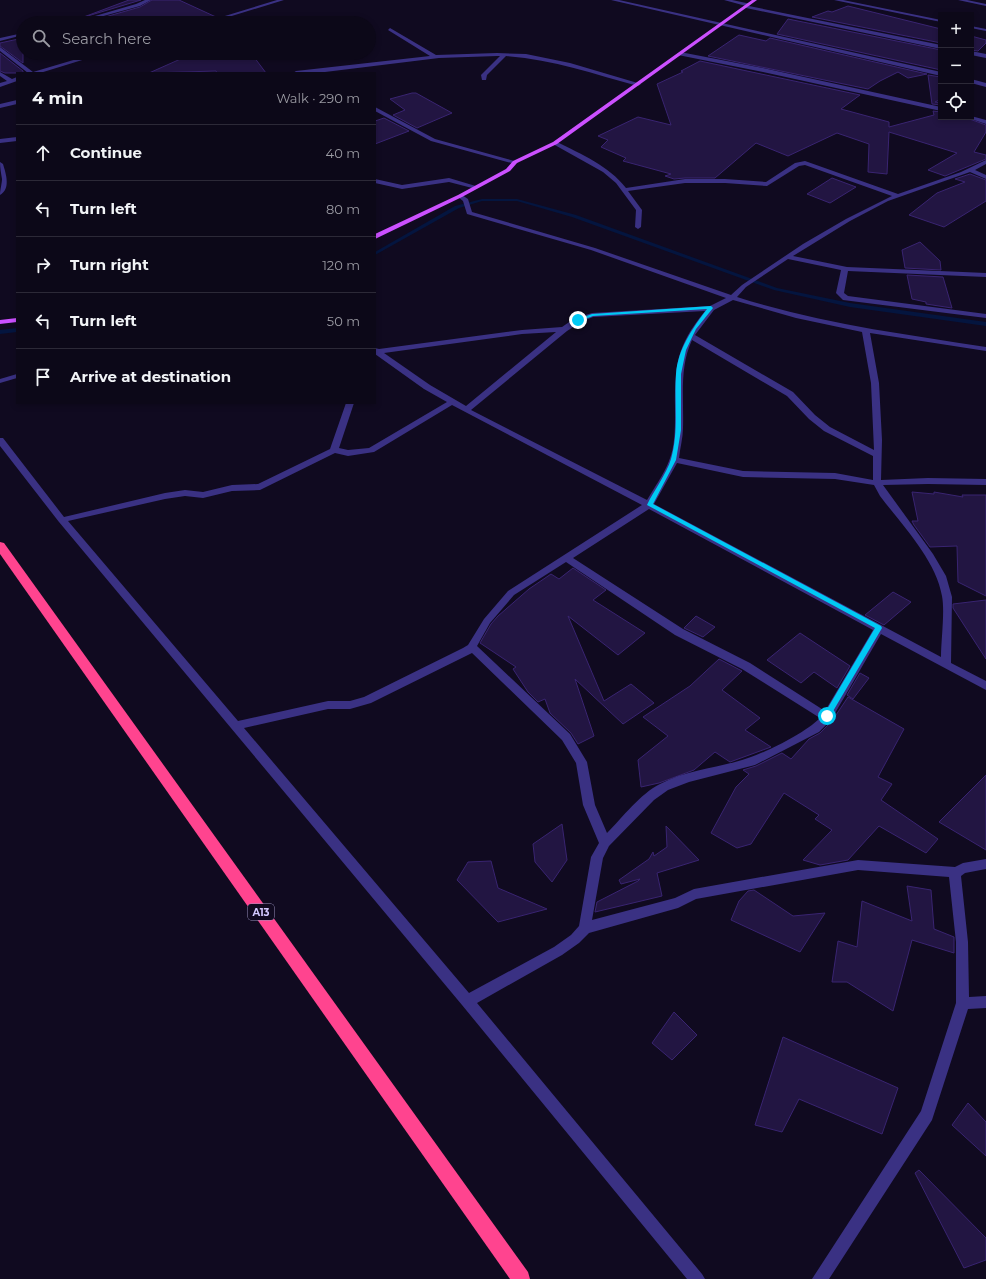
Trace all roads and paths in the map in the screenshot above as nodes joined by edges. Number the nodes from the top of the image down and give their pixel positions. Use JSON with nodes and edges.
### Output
{"nodes":[{"id":1,"x":149,"y":0,"type":"edge"},
{"id":2,"x":282,"y":0,"type":"edge"},
{"id":3,"x":613,"y":0,"type":"edge"},
{"id":4,"x":726,"y":0,"type":"edge"},
{"id":5,"x":755,"y":0,"type":"edge"},
{"id":6,"x":836,"y":0,"type":"edge"},
{"id":7,"x":960,"y":0,"type":"edge"},
{"id":8,"x":986,"y":5,"type":"edge"},
{"id":9,"x":748,"y":6,"type":"junction"},
{"id":10,"x":99,"y":16,"type":"edge"},
{"id":11,"x":228,"y":16,"type":"edge"},
{"id":12,"x":938,"y":20,"type":"edge"},
{"id":13,"x":722,"y":25,"type":"junction"},
{"id":14,"x":974,"y":28,"type":"edge"},
{"id":15,"x":390,"y":29,"type":"dead end"},
{"id":16,"x":986,"y":30,"type":"edge"},
{"id":17,"x":16,"y":36,"type":"edge"},
{"id":18,"x":0,"y":40,"type":"edge"},
{"id":19,"x":938,"y":46,"type":"edge"},
{"id":20,"x":0,"y":49,"type":"edge"},
{"id":21,"x":680,"y":54,"type":"junction"},
{"id":22,"x":974,"y":54,"type":"edge"},
{"id":23,"x":504,"y":55,"type":"junction"},
{"id":24,"x":986,"y":56,"type":"edge"},
{"id":25,"x":435,"y":57,"type":"junction"},
{"id":26,"x":78,"y":60,"type":"edge"},
{"id":27,"x":32,"y":72,"type":"edge"},
{"id":28,"x":36,"y":72,"type":"edge"},
{"id":29,"x":312,"y":72,"type":"edge"},
{"id":30,"x":938,"y":73,"type":"edge"},
{"id":31,"x":0,"y":74,"type":"edge"},
{"id":32,"x":484,"y":79,"type":"dead end"},
{"id":33,"x":15,"y":80,"type":"edge"},
{"id":34,"x":974,"y":82,"type":"edge"},
{"id":35,"x":638,"y":84,"type":"junction"},
{"id":36,"x":986,"y":84,"type":"edge"},
{"id":37,"x":0,"y":85,"type":"edge"},
{"id":38,"x":16,"y":102,"type":"edge"},
{"id":39,"x":0,"y":106,"type":"edge"},
{"id":40,"x":938,"y":108,"type":"edge"},
{"id":41,"x":376,"y":110,"type":"edge"},
{"id":42,"x":974,"y":119,"type":"edge"},
{"id":43,"x":986,"y":122,"type":"edge"},
{"id":44,"x":16,"y":139,"type":"edge"},
{"id":45,"x":0,"y":142,"type":"edge"},
{"id":46,"x":555,"y":142,"type":"junction"},
{"id":47,"x":515,"y":162,"type":"junction"},
{"id":48,"x":986,"y":162,"type":"edge"},
{"id":49,"x":0,"y":164,"type":"edge"},
{"id":50,"x":970,"y":170,"type":"junction"},
{"id":51,"x":986,"y":177,"type":"edge"},
{"id":52,"x":376,"y":181,"type":"edge"},
{"id":53,"x":476,"y":187,"type":"junction"},
{"id":54,"x":624,"y":190,"type":"junction"},
{"id":55,"x":0,"y":194,"type":"edge"},
{"id":56,"x":460,"y":196,"type":"junction"},
{"id":57,"x":898,"y":196,"type":"junction"},
{"id":58,"x":638,"y":227,"type":"dead end"},
{"id":59,"x":376,"y":237,"type":"edge"},
{"id":60,"x":787,"y":257,"type":"junction"},
{"id":61,"x":845,"y":269,"type":"junction"},
{"id":62,"x":986,"y":275,"type":"edge"},
{"id":63,"x":732,"y":298,"type":"junction"},
{"id":64,"x":711,"y":308,"type":"junction"},
{"id":65,"x":986,"y":316,"type":"edge"},
{"id":66,"x":16,"y":320,"type":"edge"},
{"id":67,"x":0,"y":322,"type":"edge"},
{"id":68,"x":564,"y":329,"type":"junction"},
{"id":69,"x":866,"y":331,"type":"junction"},
{"id":70,"x":690,"y":336,"type":"junction"},
{"id":71,"x":986,"y":349,"type":"edge"},
{"id":72,"x":376,"y":351,"type":"edge"},
{"id":73,"x":16,"y":376,"type":"edge"},
{"id":74,"x":0,"y":381,"type":"edge"},
{"id":75,"x":452,"y":402,"type":"junction"},
{"id":76,"x":350,"y":404,"type":"edge"},
{"id":77,"x":466,"y":410,"type":"junction"},
{"id":78,"x":0,"y":440,"type":"edge"},
{"id":79,"x":334,"y":450,"type":"junction"},
{"id":80,"x":877,"y":455,"type":"junction"},
{"id":81,"x":674,"y":460,"type":"junction"},
{"id":82,"x":986,"y":482,"type":"edge"},
{"id":83,"x":877,"y":483,"type":"junction"},
{"id":84,"x":649,"y":505,"type":"junction"},
{"id":85,"x":62,"y":520,"type":"junction"},
{"id":86,"x":0,"y":546,"type":"edge"},
{"id":87,"x":566,"y":558,"type":"junction"},
{"id":88,"x":879,"y":628,"type":"junction"},
{"id":89,"x":472,"y":647,"type":"junction"},
{"id":90,"x":946,"y":664,"type":"junction"},
{"id":91,"x":986,"y":686,"type":"edge"},
{"id":92,"x":827,"y":716,"type":"junction"},
{"id":93,"x":236,"y":726,"type":"junction"},
{"id":94,"x":605,"y":843,"type":"junction"},
{"id":95,"x":986,"y":864,"type":"edge"},
{"id":96,"x":956,"y":872,"type":"junction"},
{"id":97,"x":585,"y":928,"type":"junction"},
{"id":98,"x":467,"y":1000,"type":"junction"},
{"id":99,"x":986,"y":1002,"type":"edge"},
{"id":100,"x":963,"y":1003,"type":"junction"},
{"id":101,"x":521,"y":1279,"type":"edge"},
{"id":102,"x":697,"y":1279,"type":"edge"},
{"id":103,"x":820,"y":1279,"type":"edge"}],
"edges":[{"from":1,"to":10,"type":"street"},
{"from":2,"to":11,"type":"street"},
{"from":3,"to":13,"type":"street"},
{"from":4,"to":9,"type":"street"},
{"from":5,"to":9,"type":"main road"},
{"from":6,"to":12,"type":"street"},
{"from":7,"to":8,"type":"street"},
{"from":9,"to":13,"type":"main road"},
{"from":9,"to":19,"type":"street"},
{"from":13,"to":21,"type":"main road"},
{"from":13,"to":30,"type":"street"},
{"from":14,"to":16,"type":"street"},
{"from":15,"to":25,"type":"street"},
{"from":17,"to":18,"type":"street"},
{"from":20,"to":27,"type":"street"},
{"from":21,"to":35,"type":"main road"},
{"from":21,"to":40,"type":"street"},
{"from":22,"to":24,"type":"street"},
{"from":23,"to":25,"type":"street"},
{"from":23,"to":32,"type":"street"},
{"from":23,"to":35,"type":"street"},
{"from":25,"to":29,"type":"street"},
{"from":26,"to":28,"type":"street"},
{"from":31,"to":33,"type":"street"},
{"from":33,"to":37,"type":"street"},
{"from":34,"to":36,"type":"street"},
{"from":35,"to":46,"type":"main road"},
{"from":38,"to":39,"type":"street"},
{"from":41,"to":47,"type":"street"},
{"from":42,"to":43,"type":"street"},
{"from":44,"to":45,"type":"street"},
{"from":46,"to":47,"type":"main road"},
{"from":46,"to":54,"type":"street"},
{"from":47,"to":53,"type":"main road"},
{"from":48,"to":50,"type":"street"},
{"from":49,"to":55,"type":"street"},
{"from":50,"to":51,"type":"street"},
{"from":50,"to":57,"type":"street"},
{"from":52,"to":53,"type":"street"},
{"from":53,"to":56,"type":"main road"},
{"from":54,"to":57,"type":"street"},
{"from":54,"to":58,"type":"street"},
{"from":56,"to":59,"type":"main road"},
{"from":56,"to":63,"type":"street"},
{"from":57,"to":60,"type":"street"},
{"from":60,"to":61,"type":"street"},
{"from":60,"to":63,"type":"street"},
{"from":61,"to":62,"type":"street"},
{"from":61,"to":65,"type":"street"},
{"from":63,"to":64,"type":"street"},
{"from":63,"to":69,"type":"street"},
{"from":64,"to":68,"type":"street"},
{"from":64,"to":70,"type":"street"},
{"from":66,"to":67,"type":"main road"},
{"from":68,"to":72,"type":"street"},
{"from":68,"to":77,"type":"street"},
{"from":69,"to":71,"type":"street"},
{"from":69,"to":80,"type":"street"},
{"from":70,"to":80,"type":"street"},
{"from":70,"to":81,"type":"street"},
{"from":72,"to":75,"type":"street"},
{"from":73,"to":74,"type":"street"},
{"from":75,"to":77,"type":"street"},
{"from":75,"to":79,"type":"street"},
{"from":76,"to":79,"type":"street"},
{"from":77,"to":84,"type":"street"},
{"from":78,"to":85,"type":"street"},
{"from":79,"to":85,"type":"street"},
{"from":80,"to":83,"type":"street"},
{"from":81,"to":83,"type":"street"},
{"from":81,"to":84,"type":"street"},
{"from":82,"to":83,"type":"street"},
{"from":83,"to":90,"type":"street"},
{"from":84,"to":87,"type":"street"},
{"from":84,"to":88,"type":"street"},
{"from":85,"to":93,"type":"street"},
{"from":86,"to":101,"type":"highway","number":"A13"},
{"from":87,"to":89,"type":"street"},
{"from":87,"to":92,"type":"street"},
{"from":88,"to":90,"type":"street"},
{"from":88,"to":92,"type":"street"},
{"from":89,"to":93,"type":"street"},
{"from":89,"to":94,"type":"street"},
{"from":90,"to":91,"type":"street"},
{"from":92,"to":94,"type":"street"},
{"from":93,"to":98,"type":"street"},
{"from":94,"to":97,"type":"street"},
{"from":95,"to":96,"type":"street"},
{"from":96,"to":97,"type":"street"},
{"from":96,"to":100,"type":"street"},
{"from":97,"to":98,"type":"street"},
{"from":98,"to":102,"type":"street"},
{"from":99,"to":100,"type":"street"},
{"from":100,"to":103,"type":"street"}]}
